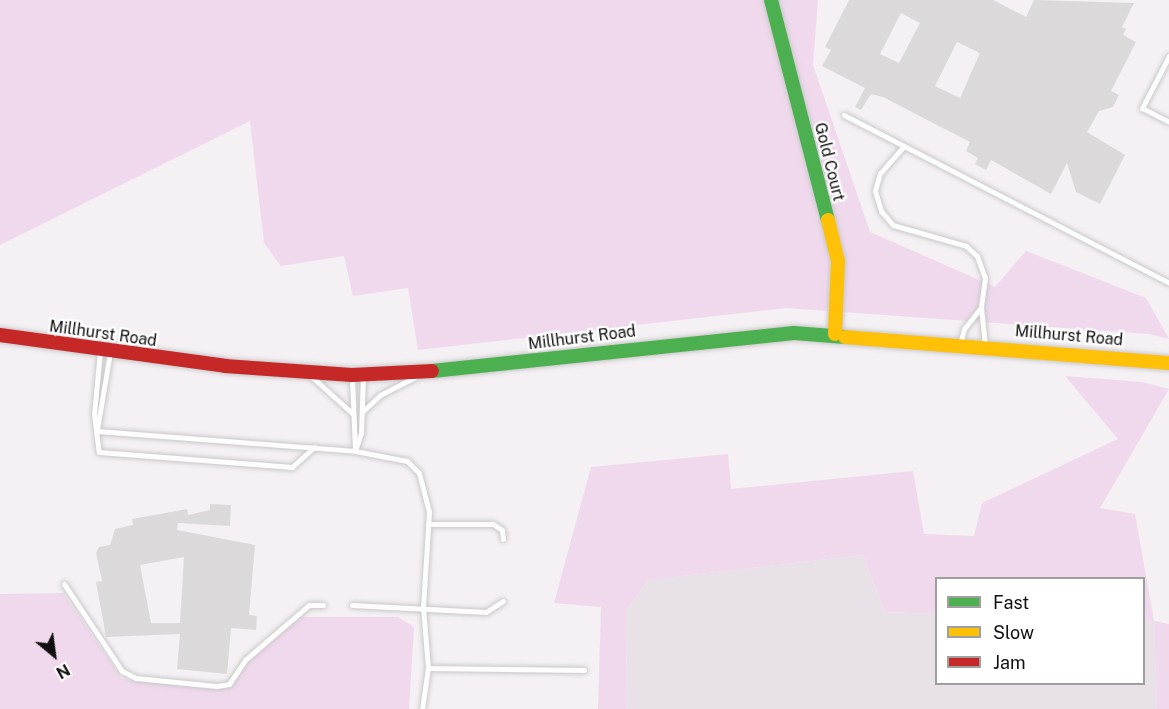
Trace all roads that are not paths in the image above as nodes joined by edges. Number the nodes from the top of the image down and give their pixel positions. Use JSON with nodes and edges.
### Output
{"nodes":[{"id":1,"x":771,"y":0,"type":"edge"},
{"id":2,"x":1169,"y":56,"type":"edge"},
{"id":3,"x":844,"y":115,"type":"dead end"},
{"id":4,"x":1169,"y":122,"type":"edge"},
{"id":5,"x":903,"y":147,"type":"junction"},
{"id":6,"x":1169,"y":283,"type":"edge"},
{"id":7,"x":981,"y":307,"type":"junction"},
{"id":8,"x":835,"y":334,"type":"junction"},
{"id":9,"x":0,"y":335,"type":"edge"},
{"id":10,"x":960,"y":344,"type":"junction"},
{"id":11,"x":985,"y":345,"type":"junction"},
{"id":12,"x":105,"y":352,"type":"junction"},
{"id":13,"x":1169,"y":363,"type":"edge"},
{"id":14,"x":308,"y":373,"type":"junction"},
{"id":15,"x":419,"y":374,"type":"junction"},
{"id":16,"x":357,"y":376,"type":"junction"},
{"id":17,"x":352,"y":412,"type":"junction"},
{"id":18,"x":362,"y":412,"type":"junction"},
{"id":19,"x":97,"y":431,"type":"junction"},
{"id":20,"x":314,"y":447,"type":"junction"},
{"id":21,"x":355,"y":451,"type":"junction"},
{"id":22,"x":428,"y":524,"type":"junction"},
{"id":23,"x":503,"y":539,"type":"dead end"},
{"id":24,"x":64,"y":584,"type":"dead end"},
{"id":25,"x":503,"y":601,"type":"dead end"},
{"id":26,"x":323,"y":605,"type":"dead end"},
{"id":27,"x":352,"y":605,"type":"dead end"},
{"id":28,"x":423,"y":607,"type":"junction"},
{"id":29,"x":428,"y":668,"type":"junction"},
{"id":30,"x":584,"y":670,"type":"dead end"},
{"id":31,"x":422,"y":709,"type":"edge"}],
"edges":[{"from":1,"to":8,"type":"street","name":"Gold Court"},
{"from":2,"to":4,"type":"lane"},
{"from":3,"to":5,"type":"lane"},
{"from":5,"to":6,"type":"lane"},
{"from":5,"to":7,"type":"lane"},
{"from":7,"to":10,"type":"lane"},
{"from":7,"to":11,"type":"lane"},
{"from":8,"to":10,"type":"street","name":"Millhurst Road"},
{"from":8,"to":15,"type":"street","name":"Millhurst Road"},
{"from":9,"to":12,"type":"street","name":"Millhurst Road"},
{"from":10,"to":11,"type":"street","name":"Millhurst Road"},
{"from":11,"to":13,"type":"street","name":"Millhurst Road"},
{"from":12,"to":14,"type":"street","name":"Millhurst Road"},
{"from":12,"to":19,"type":"lane"},
{"from":12,"to":19,"type":"lane"},
{"from":14,"to":16,"type":"street","name":"Millhurst Road"},
{"from":14,"to":17,"type":"lane"},
{"from":15,"to":16,"type":"street","name":"Millhurst Road"},
{"from":15,"to":18,"type":"lane"},
{"from":16,"to":17,"type":"lane"},
{"from":16,"to":18,"type":"lane"},
{"from":17,"to":21,"type":"lane"},
{"from":18,"to":21,"type":"lane"},
{"from":19,"to":20,"type":"lane"},
{"from":19,"to":20,"type":"lane"},
{"from":20,"to":21,"type":"lane"},
{"from":21,"to":22,"type":"lane"},
{"from":22,"to":23,"type":"lane"},
{"from":22,"to":28,"type":"lane"},
{"from":24,"to":26,"type":"lane"},
{"from":25,"to":28,"type":"lane"},
{"from":27,"to":28,"type":"lane"},
{"from":28,"to":29,"type":"lane"},
{"from":29,"to":30,"type":"lane"},
{"from":29,"to":31,"type":"lane"}]}
